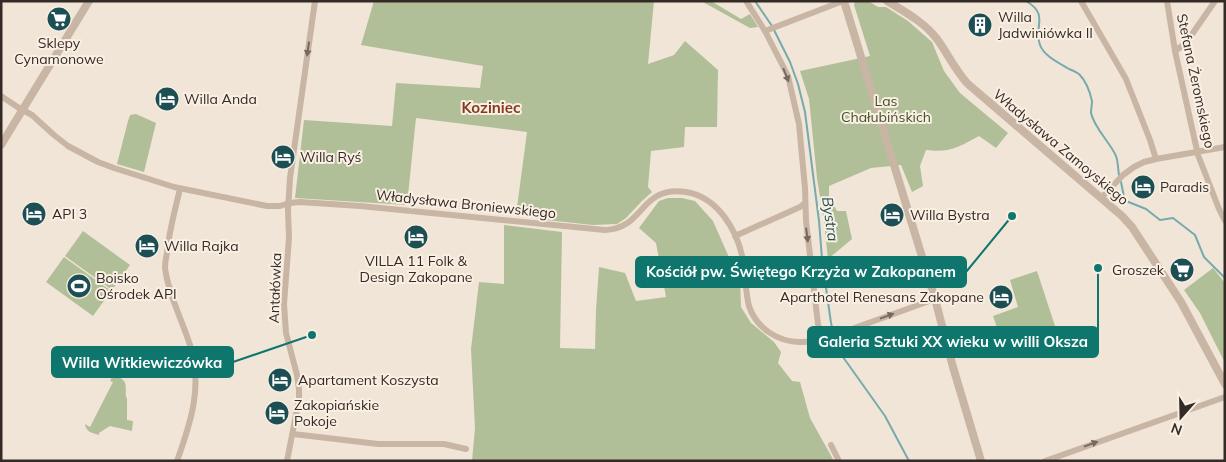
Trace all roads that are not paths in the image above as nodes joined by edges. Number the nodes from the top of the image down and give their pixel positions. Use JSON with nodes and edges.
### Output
{"nodes":[{"id":1,"x":89,"y":1,"type":"edge"},
{"id":2,"x":315,"y":1,"type":"edge"},
{"id":3,"x":746,"y":1,"type":"edge"},
{"id":4,"x":844,"y":1,"type":"edge"},
{"id":5,"x":887,"y":1,"type":"edge"},
{"id":6,"x":1082,"y":1,"type":"edge"},
{"id":7,"x":1167,"y":1,"type":"edge"},
{"id":8,"x":1215,"y":1,"type":"edge"},
{"id":9,"x":767,"y":30,"type":"junction"},
{"id":10,"x":1175,"y":51,"type":"junction"},
{"id":11,"x":1,"y":96,"type":"edge"},
{"id":12,"x":23,"y":110,"type":"junction"},
{"id":13,"x":1,"y":145,"type":"edge"},
{"id":14,"x":1225,"y":147,"type":"edge"},
{"id":15,"x":1198,"y":152,"type":"junction"},
{"id":16,"x":1156,"y":159,"type":"junction"},
{"id":17,"x":180,"y":188,"type":"junction"},
{"id":18,"x":1102,"y":198,"type":"junction"},
{"id":19,"x":289,"y":203,"type":"junction"},
{"id":20,"x":805,"y":203,"type":"junction"},
{"id":21,"x":1225,"y":221,"type":"edge"},
{"id":22,"x":735,"y":236,"type":"junction"},
{"id":23,"x":935,"y":299,"type":"junction"},
{"id":24,"x":825,"y":338,"type":"junction"},
{"id":25,"x":1225,"y":384,"type":"edge"},
{"id":26,"x":1225,"y":397,"type":"edge"},
{"id":27,"x":293,"y":434,"type":"junction"},
{"id":28,"x":831,"y":445,"type":"dead end"},
{"id":29,"x":466,"y":449,"type":"dead end"},
{"id":30,"x":177,"y":461,"type":"edge"},
{"id":31,"x":287,"y":461,"type":"edge"},
{"id":32,"x":839,"y":461,"type":"edge"},
{"id":33,"x":981,"y":461,"type":"edge"},
{"id":34,"x":1045,"y":461,"type":"edge"}],
"edges":[{"from":1,"to":12,"type":"street"},
{"from":2,"to":19,"type":"street","name":"Antałówka","one_way":true},
{"from":3,"to":9,"type":"street"},
{"from":4,"to":9,"type":"street"},
{"from":4,"to":23,"type":"street"},
{"from":5,"to":18,"type":"street","name":"Władysława Zamoyskiego"},
{"from":6,"to":16,"type":"street"},
{"from":7,"to":10,"type":"street","name":"Stefana Żeromskiego"},
{"from":8,"to":10,"type":"street"},
{"from":9,"to":20,"type":"street","one_way":true},
{"from":10,"to":15,"type":"street","name":"Stefana Żeromskiego"},
{"from":11,"to":12,"type":"street","name":"Władysława Broniewskiego"},
{"from":12,"to":13,"type":"street"},
{"from":12,"to":17,"type":"street","name":"Władysława Broniewskiego"},
{"from":14,"to":15,"type":"street"},
{"from":15,"to":16,"type":"street"},
{"from":15,"to":21,"type":"street","name":"Stefana Żeromskiego"},
{"from":16,"to":18,"type":"street"},
{"from":17,"to":19,"type":"street","name":"Władysława Broniewskiego"},
{"from":17,"to":30,"type":"street"},
{"from":18,"to":25,"type":"street","name":"Władysława Zamoyskiego"},
{"from":19,"to":22,"type":"street","name":"Władysława Broniewskiego"},
{"from":19,"to":27,"type":"street","name":"Antałówka"},
{"from":20,"to":22,"type":"street"},
{"from":20,"to":24,"type":"street","one_way":true},
{"from":22,"to":24,"type":"street","name":"Władysława Broniewskiego"},
{"from":24,"to":23,"type":"street","name":"Władysława Broniewskiego","one_way":true},
{"from":23,"to":33,"type":"street"},
{"from":34,"to":26,"type":"street","one_way":true},
{"from":27,"to":29,"type":"street"},
{"from":27,"to":31,"type":"street","name":"Antałówka"},
{"from":28,"to":32,"type":"street"}]}
